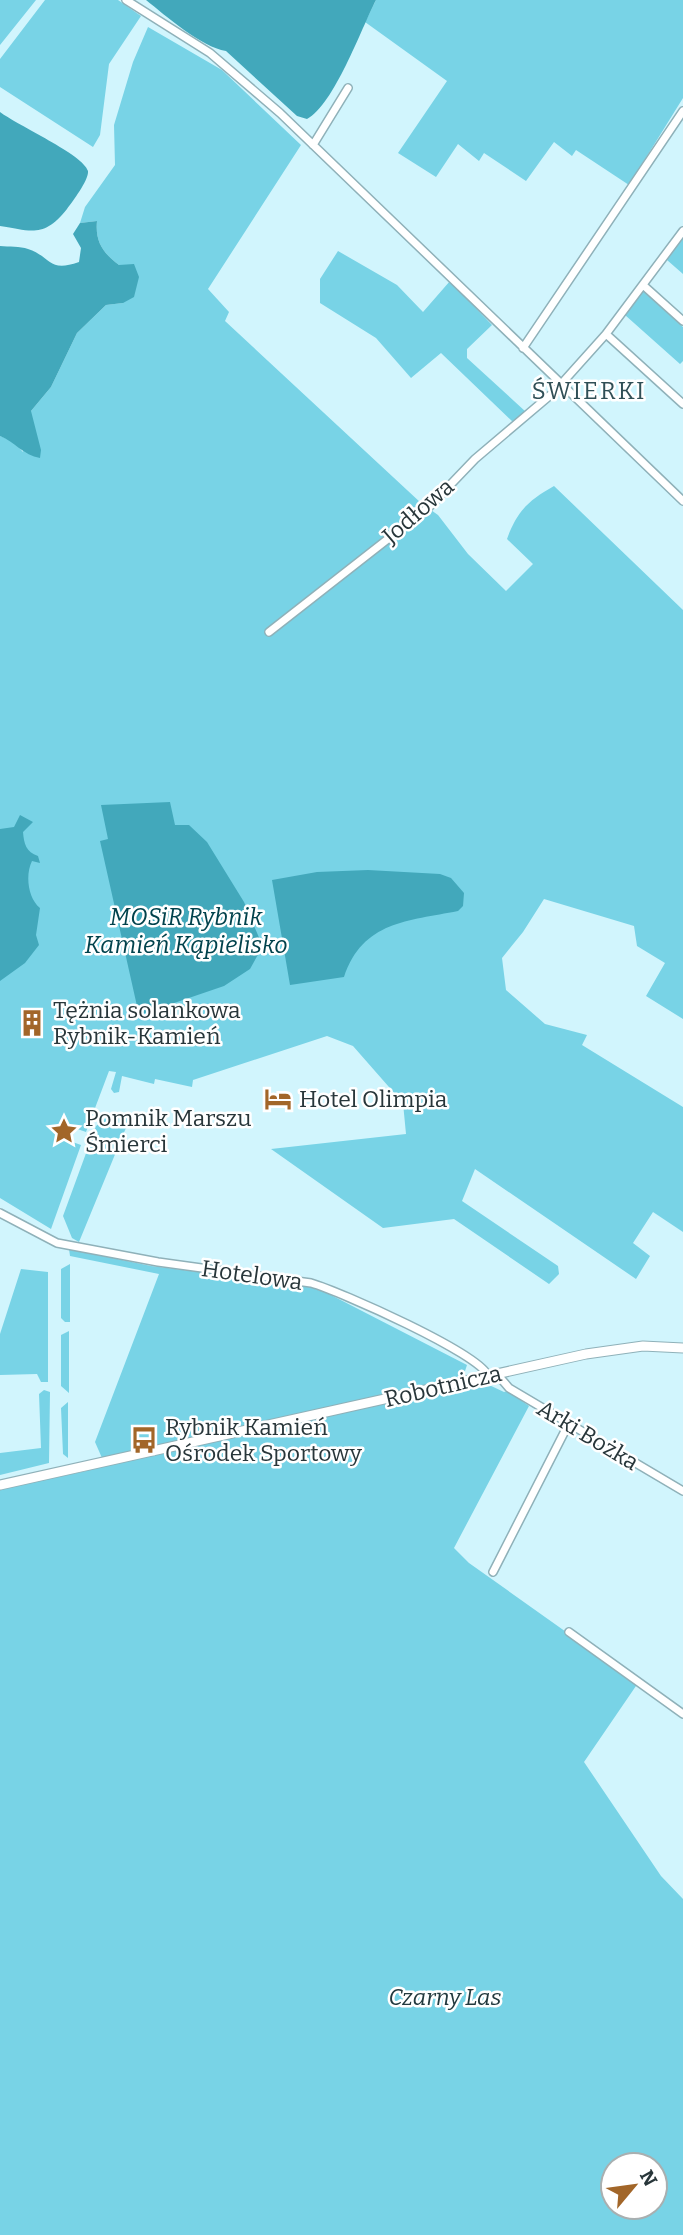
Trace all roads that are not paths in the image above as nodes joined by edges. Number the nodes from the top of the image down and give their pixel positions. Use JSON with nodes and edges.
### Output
{"nodes":[{"id":1,"x":126,"y":0,"type":"edge"},
{"id":2,"x":348,"y":88,"type":"dead end"},
{"id":3,"x":683,"y":111,"type":"edge"},
{"id":4,"x":313,"y":145,"type":"junction"},
{"id":5,"x":683,"y":231,"type":"edge"},
{"id":6,"x":643,"y":285,"type":"junction"},
{"id":7,"x":683,"y":321,"type":"edge"},
{"id":8,"x":606,"y":334,"type":"junction"},
{"id":9,"x":523,"y":348,"type":"junction"},
{"id":10,"x":561,"y":384,"type":"junction"},
{"id":11,"x":683,"y":404,"type":"edge"},
{"id":12,"x":683,"y":501,"type":"edge"},
{"id":13,"x":269,"y":632,"type":"dead end"},
{"id":14,"x":0,"y":1213,"type":"edge"},
{"id":15,"x":683,"y":1348,"type":"edge"},
{"id":16,"x":493,"y":1375,"type":"junction"},
{"id":17,"x":569,"y":1423,"type":"junction"},
{"id":18,"x":0,"y":1485,"type":"edge"},
{"id":19,"x":683,"y":1491,"type":"edge"},
{"id":20,"x":493,"y":1572,"type":"dead end"},
{"id":21,"x":569,"y":1632,"type":"dead end"},
{"id":22,"x":683,"y":1714,"type":"edge"}],
"edges":[{"from":1,"to":4,"type":"street"},
{"from":2,"to":4,"type":"street"},
{"from":3,"to":9,"type":"street"},
{"from":4,"to":9,"type":"street"},
{"from":5,"to":6,"type":"street","name":"Jodłowa"},
{"from":6,"to":7,"type":"street"},
{"from":6,"to":8,"type":"street","name":"Jodłowa"},
{"from":8,"to":10,"type":"street","name":"Jodłowa"},
{"from":8,"to":11,"type":"street"},
{"from":9,"to":10,"type":"street"},
{"from":10,"to":12,"type":"street"},
{"from":10,"to":13,"type":"street","name":"Jodłowa"},
{"from":14,"to":16,"type":"street","name":"Hotelowa"},
{"from":15,"to":16,"type":"street","name":"Robotnicza"},
{"from":16,"to":17,"type":"street","name":"Arki Bożka"},
{"from":16,"to":18,"type":"street","name":"Robotnicza"},
{"from":17,"to":19,"type":"street","name":"Arki Bożka"},
{"from":17,"to":20,"type":"street"},
{"from":21,"to":22,"type":"street"}]}
